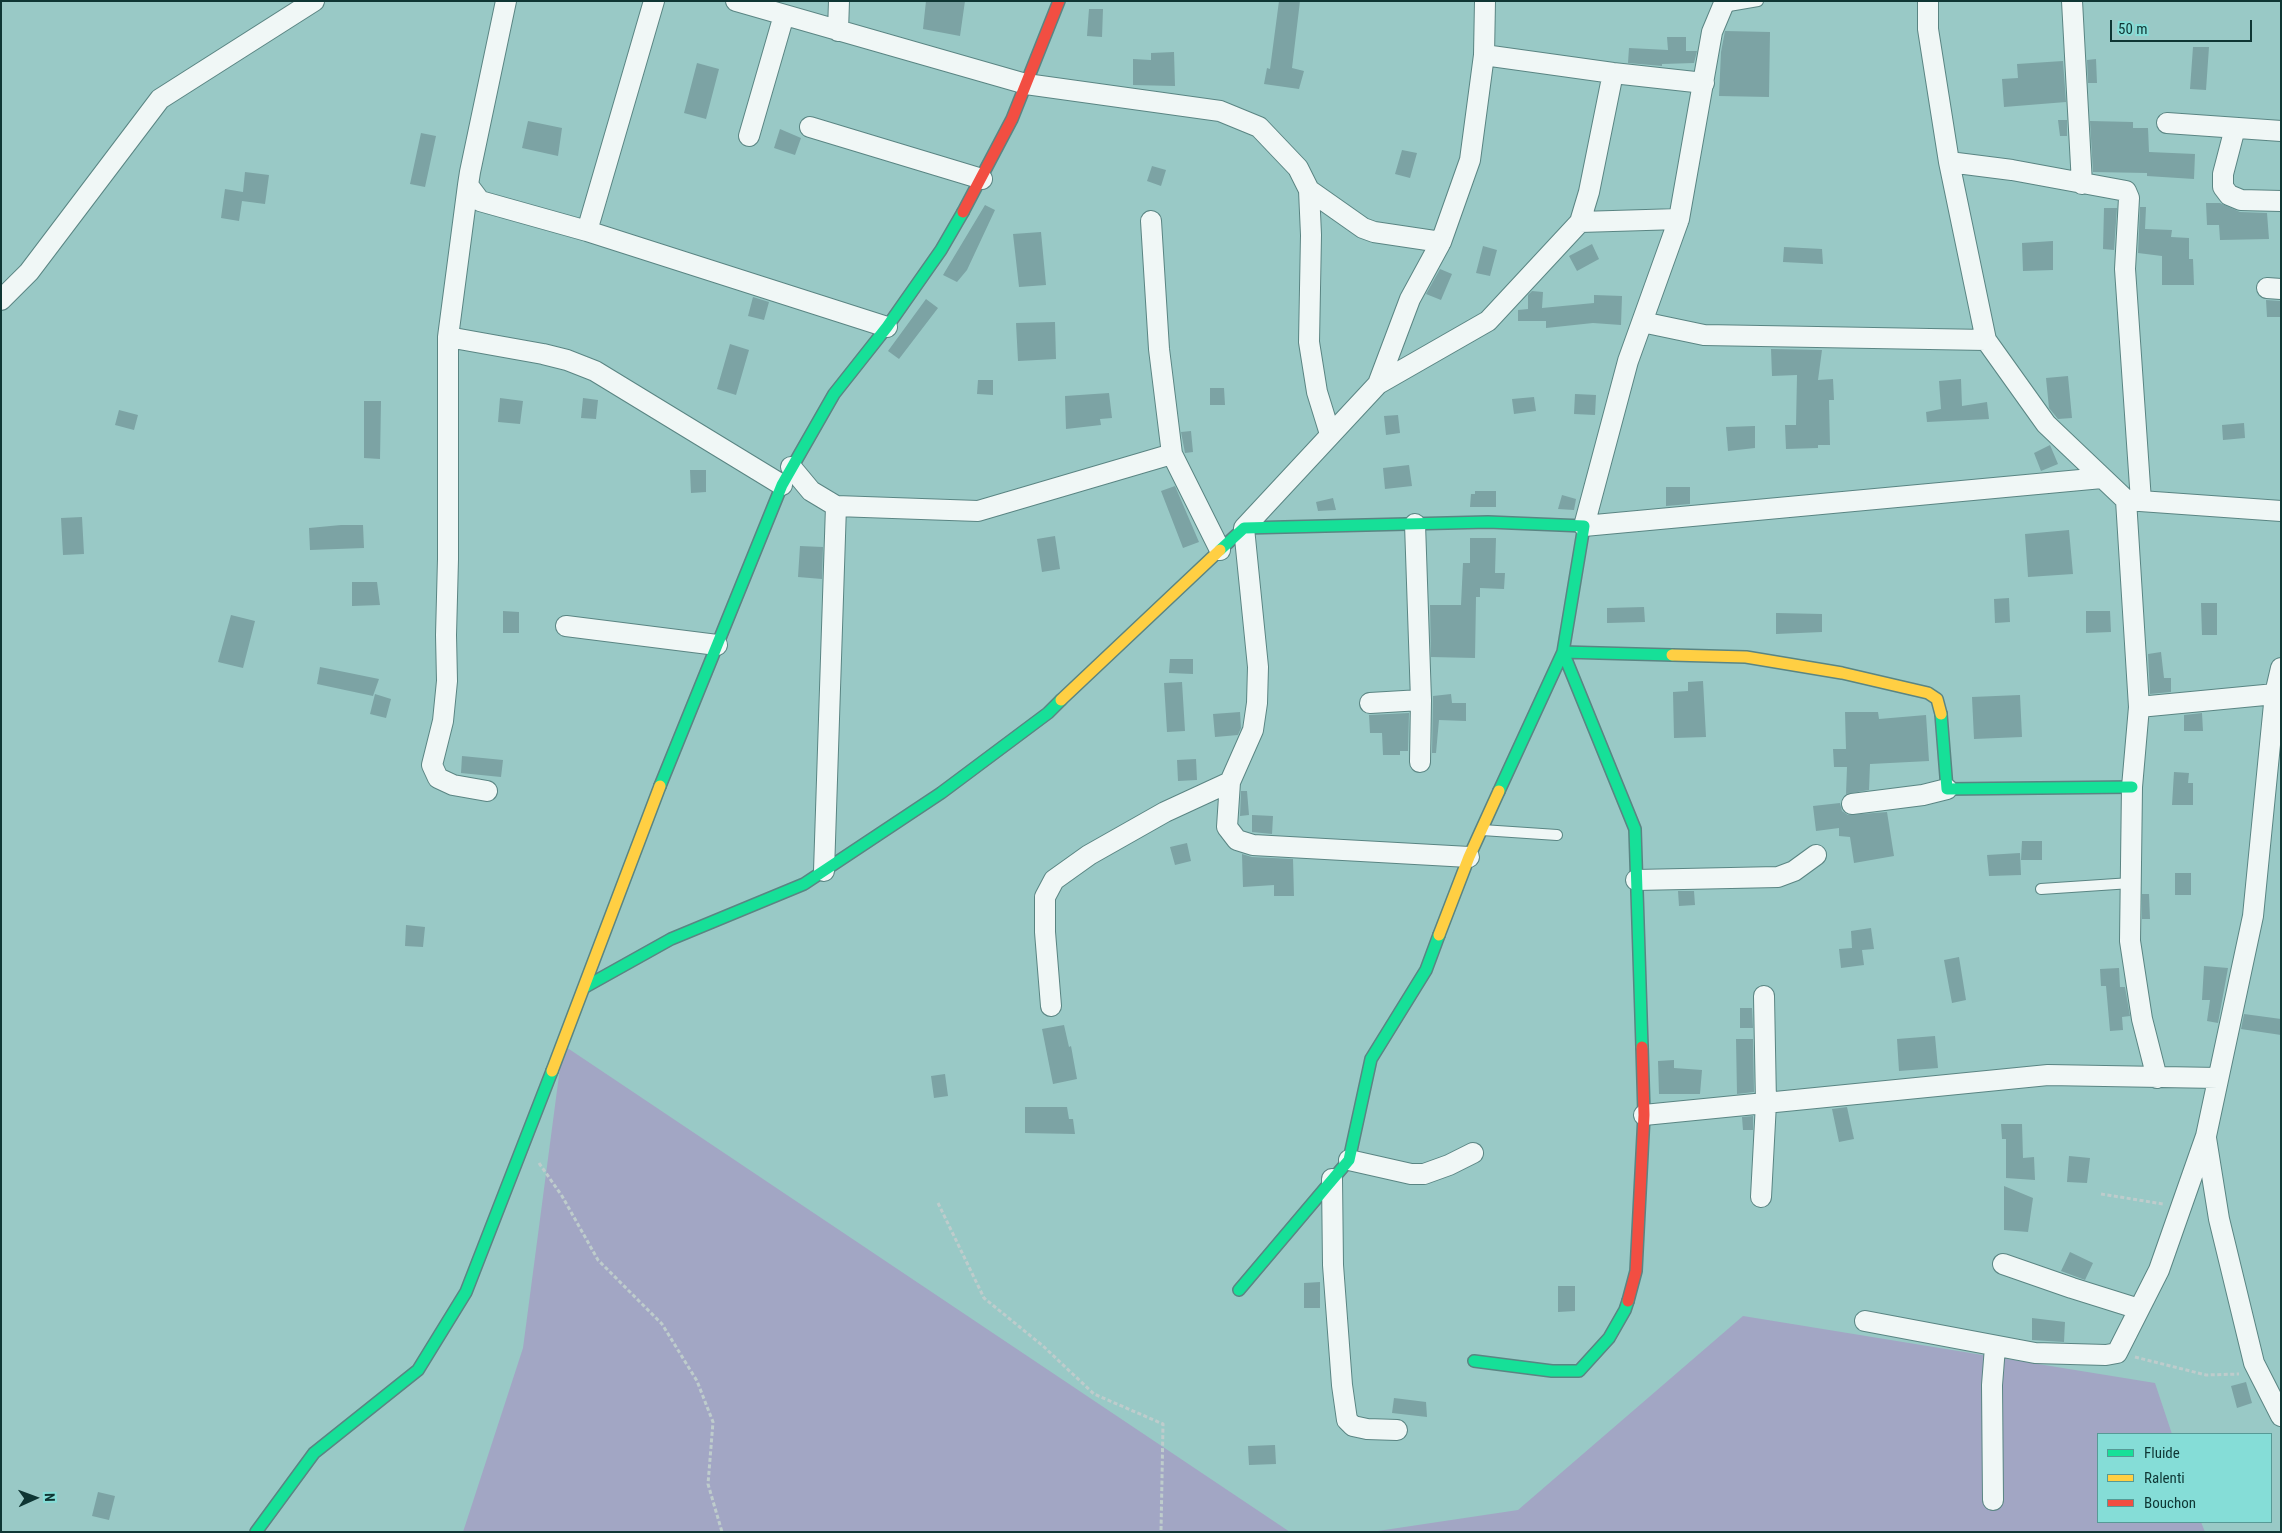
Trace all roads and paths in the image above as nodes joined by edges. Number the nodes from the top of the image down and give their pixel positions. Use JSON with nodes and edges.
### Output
{"nodes":[{"id":1,"x":314,"y":1,"type":"edge"},
{"id":2,"x":506,"y":1,"type":"edge"},
{"id":3,"x":654,"y":1,"type":"edge"},
{"id":4,"x":736,"y":1,"type":"edge"},
{"id":5,"x":839,"y":1,"type":"edge"},
{"id":6,"x":1059,"y":1,"type":"edge"},
{"id":7,"x":1485,"y":1,"type":"edge"},
{"id":8,"x":1758,"y":1,"type":"edge"},
{"id":9,"x":1928,"y":1,"type":"edge"},
{"id":10,"x":2072,"y":1,"type":"edge"},
{"id":11,"x":1719,"y":3,"type":"edge"},
{"id":12,"x":784,"y":15,"type":"junction"},
{"id":13,"x":838,"y":31,"type":"junction"},
{"id":14,"x":1484,"y":55,"type":"junction"},
{"id":15,"x":1613,"y":73,"type":"junction"},
{"id":16,"x":1704,"y":83,"type":"junction"},
{"id":17,"x":1026,"y":84,"type":"junction"},
{"id":18,"x":2167,"y":122,"type":"dead end"},
{"id":19,"x":810,"y":127,"type":"dead end"},
{"id":20,"x":2235,"y":128,"type":"junction"},
{"id":21,"x":2281,"y":131,"type":"edge"},
{"id":22,"x":749,"y":136,"type":"dead end"},
{"id":23,"x":1949,"y":162,"type":"junction"},
{"id":24,"x":982,"y":180,"type":"junction"},
{"id":25,"x":2082,"y":184,"type":"junction"},
{"id":26,"x":468,"y":185,"type":"junction"},
{"id":27,"x":1309,"y":190,"type":"junction"},
{"id":28,"x":2281,"y":201,"type":"edge"},
{"id":29,"x":1679,"y":219,"type":"junction"},
{"id":30,"x":1151,"y":221,"type":"dead end"},
{"id":31,"x":1580,"y":222,"type":"junction"},
{"id":32,"x":587,"y":231,"type":"junction"},
{"id":33,"x":1441,"y":242,"type":"junction"},
{"id":34,"x":1,"y":300,"type":"edge"},
{"id":35,"x":1642,"y":322,"type":"junction"},
{"id":36,"x":887,"y":327,"type":"junction"},
{"id":37,"x":448,"y":337,"type":"junction"},
{"id":38,"x":1986,"y":340,"type":"junction"},
{"id":39,"x":1378,"y":384,"type":"junction"},
{"id":40,"x":1330,"y":434,"type":"junction"},
{"id":41,"x":1172,"y":454,"type":"junction"},
{"id":42,"x":787,"y":476,"type":"junction"},
{"id":43,"x":2102,"y":478,"type":"junction"},
{"id":44,"x":2134,"y":501,"type":"junction"},
{"id":45,"x":836,"y":506,"type":"junction"},
{"id":46,"x":2281,"y":511,"type":"edge"},
{"id":47,"x":1415,"y":524,"type":"junction"},
{"id":48,"x":1584,"y":526,"type":"junction"},
{"id":49,"x":1244,"y":528,"type":"junction"},
{"id":50,"x":1220,"y":550,"type":"junction"},
{"id":51,"x":566,"y":626,"type":"dead end"},
{"id":52,"x":717,"y":645,"type":"junction"},
{"id":53,"x":1564,"y":652,"type":"junction"},
{"id":54,"x":2280,"y":671,"type":"edge"},
{"id":55,"x":2275,"y":694,"type":"junction"},
{"id":56,"x":1421,"y":700,"type":"junction"},
{"id":57,"x":1370,"y":703,"type":"dead end"},
{"id":58,"x":2139,"y":707,"type":"junction"},
{"id":59,"x":1420,"y":762,"type":"dead end"},
{"id":60,"x":1230,"y":782,"type":"junction"},
{"id":61,"x":2132,"y":787,"type":"junction"},
{"id":62,"x":1946,"y":789,"type":"junction"},
{"id":63,"x":487,"y":791,"type":"dead end"},
{"id":64,"x":1852,"y":804,"type":"dead end"},
{"id":65,"x":2272,"y":805,"type":"edge"},
{"id":66,"x":1481,"y":830,"type":"junction"},
{"id":67,"x":1557,"y":835,"type":"dead end"},
{"id":68,"x":1816,"y":855,"type":"dead end"},
{"id":69,"x":1469,"y":857,"type":"junction"},
{"id":70,"x":824,"y":870,"type":"junction"},
{"id":71,"x":1636,"y":880,"type":"junction"},
{"id":72,"x":2131,"y":883,"type":"junction"},
{"id":73,"x":2041,"y":889,"type":"dead end"},
{"id":74,"x":586,"y":987,"type":"junction"},
{"id":75,"x":1764,"y":996,"type":"dead end"},
{"id":76,"x":1052,"y":1006,"type":"dead end"},
{"id":77,"x":2157,"y":1078,"type":"junction"},
{"id":78,"x":2218,"y":1078,"type":"junction"},
{"id":79,"x":1766,"y":1103,"type":"junction"},
{"id":80,"x":1644,"y":1114,"type":"junction"},
{"id":81,"x":2206,"y":1136,"type":"junction"},
{"id":82,"x":525,"y":1142,"type":"junction"},
{"id":83,"x":1473,"y":1153,"type":"dead end"},
{"id":84,"x":1348,"y":1160,"type":"junction"},
{"id":85,"x":1332,"y":1179,"type":"junction"},
{"id":86,"x":2101,"y":1194,"type":"dead end"},
{"id":87,"x":1761,"y":1197,"type":"dead end"},
{"id":88,"x":938,"y":1203,"type":"dead end"},
{"id":89,"x":2181,"y":1206,"type":"junction"},
{"id":90,"x":2002,"y":1264,"type":"dead end"},
{"id":91,"x":1238,"y":1290,"type":"dead end"},
{"id":92,"x":2139,"y":1309,"type":"junction"},
{"id":93,"x":1865,"y":1321,"type":"dead end"},
{"id":94,"x":1995,"y":1347,"type":"junction"},
{"id":95,"x":2117,"y":1353,"type":"junction"},
{"id":96,"x":1474,"y":1360,"type":"dead end"},
{"id":97,"x":2259,"y":1374,"type":"junction"},
{"id":98,"x":2281,"y":1416,"type":"edge"},
{"id":99,"x":1396,"y":1430,"type":"dead end"},
{"id":100,"x":1994,"y":1500,"type":"dead end"},
{"id":101,"x":256,"y":1532,"type":"edge"},
{"id":102,"x":722,"y":1532,"type":"edge"},
{"id":103,"x":1161,"y":1532,"type":"edge"}],
"edges":[{"from":1,"to":34,"type":"street"},
{"from":2,"to":26,"type":"street"},
{"from":3,"to":32,"type":"street"},
{"from":4,"to":12,"type":"street"},
{"from":5,"to":13,"type":"street"},
{"from":6,"to":17,"type":"street"},
{"from":7,"to":14,"type":"street"},
{"from":8,"to":11,"type":"lane"},
{"from":9,"to":23,"type":"street"},
{"from":10,"to":25,"type":"street"},
{"from":11,"to":16,"type":"street"},
{"from":12,"to":13,"type":"street"},
{"from":12,"to":22,"type":"street"},
{"from":13,"to":17,"type":"street"},
{"from":14,"to":15,"type":"street"},
{"from":14,"to":33,"type":"street"},
{"from":15,"to":16,"type":"street"},
{"from":15,"to":31,"type":"street"},
{"from":16,"to":29,"type":"street"},
{"from":17,"to":24,"type":"street"},
{"from":17,"to":27,"type":"street"},
{"from":18,"to":20,"type":"street"},
{"from":19,"to":24,"type":"street"},
{"from":20,"to":21,"type":"street"},
{"from":20,"to":28,"type":"street"},
{"from":23,"to":25,"type":"street"},
{"from":23,"to":38,"type":"street"},
{"from":24,"to":36,"type":"street"},
{"from":25,"to":44,"type":"street"},
{"from":26,"to":32,"type":"street"},
{"from":26,"to":37,"type":"street"},
{"from":27,"to":33,"type":"street"},
{"from":27,"to":40,"type":"street"},
{"from":29,"to":31,"type":"street"},
{"from":29,"to":35,"type":"street"},
{"from":30,"to":41,"type":"street"},
{"from":31,"to":39,"type":"street"},
{"from":32,"to":36,"type":"street"},
{"from":33,"to":39,"type":"street"},
{"from":35,"to":38,"type":"street"},
{"from":35,"to":48,"type":"street"},
{"from":36,"to":42,"type":"street"},
{"from":37,"to":42,"type":"street"},
{"from":37,"to":63,"type":"street"},
{"from":38,"to":43,"type":"street"},
{"from":39,"to":40,"type":"street"},
{"from":40,"to":49,"type":"street"},
{"from":41,"to":45,"type":"street"},
{"from":41,"to":50,"type":"street"},
{"from":42,"to":45,"type":"street"},
{"from":42,"to":52,"type":"street"},
{"from":43,"to":44,"type":"street"},
{"from":43,"to":48,"type":"street"},
{"from":44,"to":46,"type":"street"},
{"from":44,"to":58,"type":"street"},
{"from":45,"to":70,"type":"street"},
{"from":47,"to":48,"type":"street"},
{"from":47,"to":49,"type":"street"},
{"from":47,"to":56,"type":"street"},
{"from":48,"to":53,"type":"street"},
{"from":49,"to":50,"type":"street"},
{"from":49,"to":60,"type":"street"},
{"from":50,"to":70,"type":"street"},
{"from":51,"to":52,"type":"street"},
{"from":52,"to":74,"type":"street"},
{"from":53,"to":62,"type":"street"},
{"from":53,"to":66,"type":"street"},
{"from":53,"to":71,"type":"street"},
{"from":54,"to":55,"type":"street"},
{"from":55,"to":58,"type":"street"},
{"from":55,"to":65,"type":"street"},
{"from":56,"to":57,"type":"street"},
{"from":56,"to":59,"type":"street"},
{"from":58,"to":61,"type":"street"},
{"from":60,"to":69,"type":"street"},
{"from":60,"to":76,"type":"street"},
{"from":61,"to":62,"type":"street"},
{"from":61,"to":72,"type":"street"},
{"from":62,"to":64,"type":"street"},
{"from":65,"to":78,"type":"street"},
{"from":66,"to":67,"type":"lane"},
{"from":66,"to":69,"type":"street"},
{"from":68,"to":71,"type":"street"},
{"from":69,"to":84,"type":"street"},
{"from":70,"to":74,"type":"street"},
{"from":71,"to":80,"type":"street"},
{"from":72,"to":73,"type":"lane"},
{"from":72,"to":77,"type":"street"},
{"from":74,"to":82,"type":"street"},
{"from":75,"to":79,"type":"street"},
{"from":77,"to":78,"type":"street"},
{"from":77,"to":79,"type":"street"},
{"from":78,"to":81,"type":"street"},
{"from":79,"to":80,"type":"street"},
{"from":79,"to":87,"type":"street"},
{"from":80,"to":96,"type":"street"},
{"from":81,"to":89,"type":"street"},
{"from":81,"to":97,"type":"street"},
{"from":82,"to":101,"type":"street"},
{"from":82,"to":102,"type":"path"},
{"from":83,"to":84,"type":"street"},
{"from":84,"to":85,"type":"street"},
{"from":85,"to":91,"type":"street"},
{"from":85,"to":99,"type":"street"},
{"from":86,"to":89,"type":"path"},
{"from":88,"to":103,"type":"path"},
{"from":89,"to":92,"type":"street"},
{"from":90,"to":92,"type":"street"},
{"from":92,"to":95,"type":"street"},
{"from":93,"to":94,"type":"street"},
{"from":94,"to":95,"type":"street"},
{"from":94,"to":100,"type":"street"},
{"from":95,"to":97,"type":"path"},
{"from":97,"to":98,"type":"street"}]}
